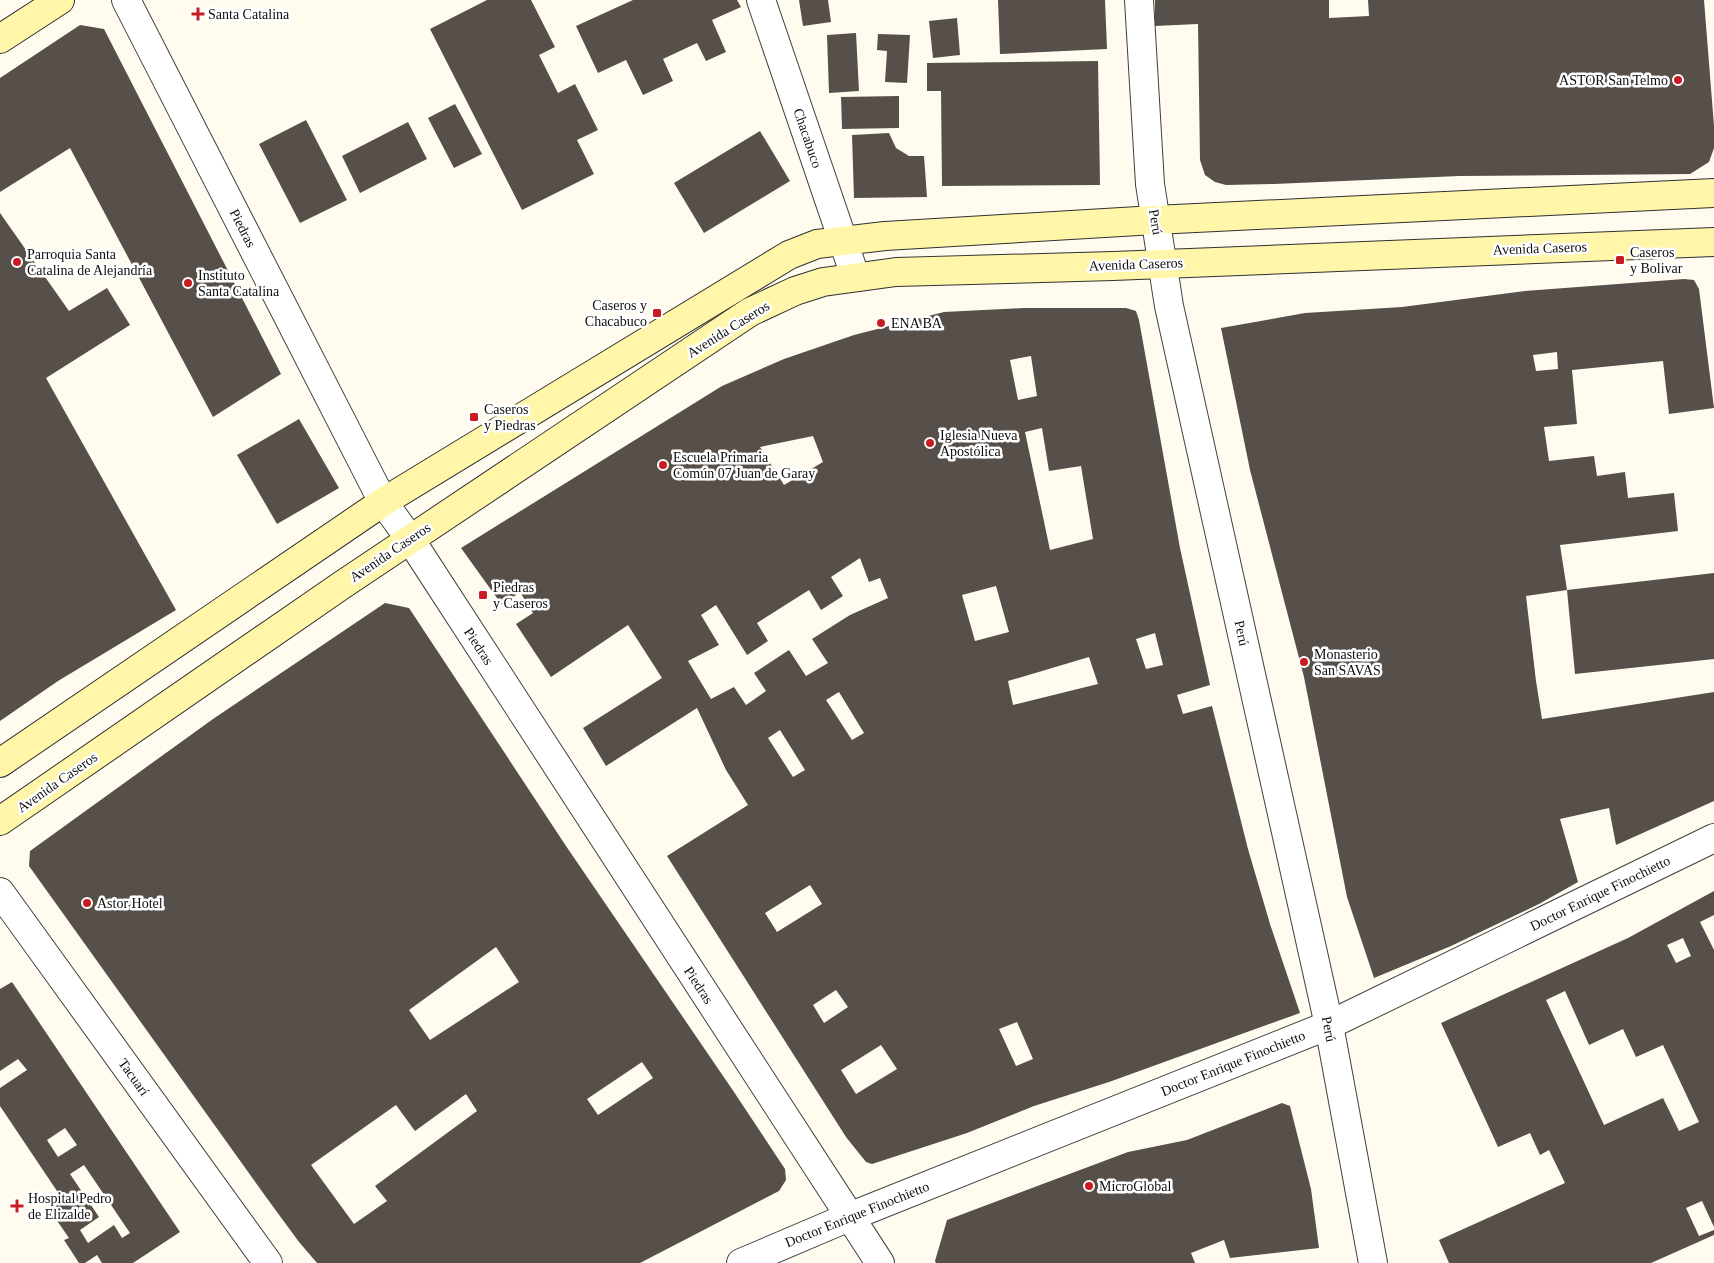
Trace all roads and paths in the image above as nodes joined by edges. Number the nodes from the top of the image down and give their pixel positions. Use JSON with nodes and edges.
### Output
{"nodes":[{"id":1,"x":60,"y":0,"type":"edge"},
{"id":2,"x":126,"y":0,"type":"edge"},
{"id":3,"x":761,"y":0,"type":"edge"},
{"id":4,"x":1139,"y":0,"type":"edge"},
{"id":5,"x":0,"y":39,"type":"edge"},
{"id":6,"x":1714,"y":193,"type":"edge"},
{"id":7,"x":1156,"y":220,"type":"junction"},
{"id":8,"x":843,"y":240,"type":"junction"},
{"id":9,"x":1714,"y":242,"type":"edge"},
{"id":10,"x":1163,"y":263,"type":"junction"},
{"id":11,"x":855,"y":276,"type":"junction"},
{"id":12,"x":383,"y":502,"type":"junction"},
{"id":13,"x":410,"y":539,"type":"junction"},
{"id":14,"x":0,"y":763,"type":"edge"},
{"id":15,"x":0,"y":821,"type":"edge"},
{"id":16,"x":1714,"y":838,"type":"edge"},
{"id":17,"x":0,"y":892,"type":"edge"},
{"id":18,"x":1328,"y":1025,"type":"junction"},
{"id":19,"x":849,"y":1217,"type":"junction"},
{"id":20,"x":268,"y":1263,"type":"edge"},
{"id":21,"x":741,"y":1263,"type":"edge"},
{"id":22,"x":880,"y":1263,"type":"edge"},
{"id":23,"x":1373,"y":1263,"type":"edge"}],
"edges":[{"from":1,"to":5,"type":"main road"},
{"from":2,"to":12,"type":"street","name":"Piedras"},
{"from":3,"to":8,"type":"street","name":"Chacabuco"},
{"from":4,"to":7,"type":"street","name":"Perú"},
{"from":6,"to":7,"type":"main road"},
{"from":7,"to":8,"type":"main road"},
{"from":7,"to":10,"type":"street","name":"Perú"},
{"from":8,"to":11,"type":"street","name":"Chacabuco"},
{"from":8,"to":12,"type":"main road"},
{"from":9,"to":10,"type":"main road","name":"Avenida Caseros"},
{"from":10,"to":11,"type":"main road","name":"Avenida Caseros"},
{"from":10,"to":18,"type":"street","name":"Perú"},
{"from":11,"to":13,"type":"main road","name":"Avenida Caseros"},
{"from":12,"to":13,"type":"street","name":"Piedras"},
{"from":12,"to":14,"type":"main road"},
{"from":13,"to":15,"type":"main road","name":"Avenida Caseros"},
{"from":13,"to":19,"type":"street","name":"Piedras"},
{"from":16,"to":18,"type":"street","name":"Doctor Enrique Finochietto"},
{"from":17,"to":20,"type":"street","name":"Tacuarí"},
{"from":18,"to":19,"type":"street","name":"Doctor Enrique Finochietto"},
{"from":18,"to":23,"type":"street","name":"Perú"},
{"from":19,"to":21,"type":"street","name":"Doctor Enrique Finochietto"},
{"from":19,"to":22,"type":"street","name":"Piedras"}]}
